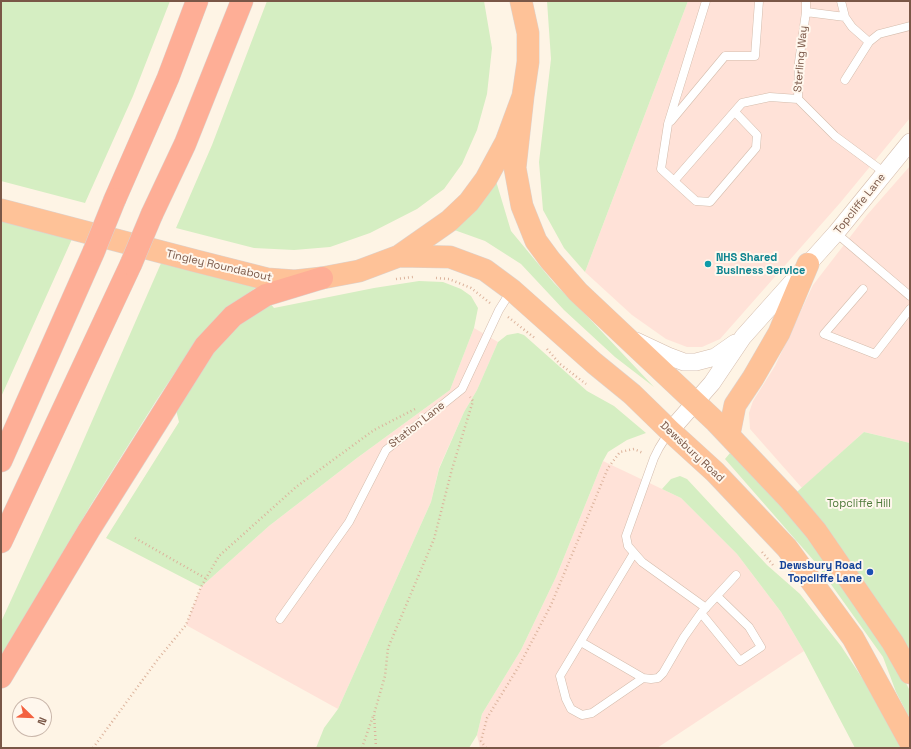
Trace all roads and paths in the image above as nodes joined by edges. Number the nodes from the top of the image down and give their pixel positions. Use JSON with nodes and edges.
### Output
{"nodes":[{"id":1,"x":197,"y":1,"type":"edge"},
{"id":2,"x":242,"y":1,"type":"edge"},
{"id":3,"x":521,"y":1,"type":"edge"},
{"id":4,"x":706,"y":1,"type":"edge"},
{"id":5,"x":759,"y":1,"type":"edge"},
{"id":6,"x":806,"y":1,"type":"edge"},
{"id":7,"x":840,"y":1,"type":"edge"},
{"id":8,"x":806,"y":12,"type":"junction"},
{"id":9,"x":845,"y":17,"type":"junction"},
{"id":10,"x":910,"y":26,"type":"edge"},
{"id":11,"x":869,"y":42,"type":"junction"},
{"id":12,"x":845,"y":80,"type":"dead end"},
{"id":13,"x":523,"y":96,"type":"junction"},
{"id":14,"x":798,"y":99,"type":"junction"},
{"id":15,"x":735,"y":112,"type":"junction"},
{"id":16,"x":668,"y":124,"type":"junction"},
{"id":17,"x":910,"y":142,"type":"edge"},
{"id":18,"x":885,"y":173,"type":"junction"},
{"id":19,"x":674,"y":181,"type":"junction"},
{"id":20,"x":1,"y":210,"type":"edge"},
{"id":21,"x":836,"y":233,"type":"junction"},
{"id":22,"x":399,"y":256,"type":"junction"},
{"id":23,"x":808,"y":264,"type":"junction"},
{"id":24,"x":420,"y":276,"type":"dead end"},
{"id":25,"x":322,"y":278,"type":"junction"},
{"id":26,"x":434,"y":278,"type":"dead end"},
{"id":27,"x":396,"y":279,"type":"dead end"},
{"id":28,"x":863,"y":289,"type":"dead end"},
{"id":29,"x":512,"y":290,"type":"junction"},
{"id":30,"x":910,"y":296,"type":"edge"},
{"id":31,"x":910,"y":309,"type":"edge"},
{"id":32,"x":499,"y":310,"type":"junction"},
{"id":33,"x":624,"y":335,"type":"junction"},
{"id":34,"x":743,"y":337,"type":"junction"},
{"id":35,"x":538,"y":341,"type":"dead end"},
{"id":36,"x":544,"y":346,"type":"dead end"},
{"id":37,"x":587,"y":384,"type":"dead end"},
{"id":38,"x":462,"y":389,"type":"junction"},
{"id":39,"x":695,"y":402,"type":"junction"},
{"id":40,"x":422,"y":405,"type":"dead end"},
{"id":41,"x":670,"y":431,"type":"junction"},
{"id":42,"x":729,"y":435,"type":"junction"},
{"id":43,"x":654,"y":458,"type":"junction"},
{"id":44,"x":1,"y":461,"type":"edge"},
{"id":45,"x":135,"y":538,"type":"dead end"},
{"id":46,"x":1,"y":542,"type":"edge"},
{"id":47,"x":634,"y":553,"type":"junction"},
{"id":48,"x":736,"y":575,"type":"dead end"},
{"id":49,"x":206,"y":578,"type":"junction"},
{"id":50,"x":717,"y":596,"type":"junction"},
{"id":51,"x":704,"y":610,"type":"junction"},
{"id":52,"x":280,"y":619,"type":"dead end"},
{"id":53,"x":581,"y":642,"type":"junction"},
{"id":54,"x":910,"y":673,"type":"edge"},
{"id":55,"x":1,"y":677,"type":"edge"},
{"id":56,"x":644,"y":678,"type":"junction"},
{"id":57,"x":374,"y":714,"type":"junction"},
{"id":58,"x":910,"y":742,"type":"edge"},
{"id":59,"x":93,"y":748,"type":"edge"},
{"id":60,"x":362,"y":748,"type":"edge"},
{"id":61,"x":376,"y":748,"type":"edge"},
{"id":62,"x":486,"y":748,"type":"edge"}],
"edges":[{"from":1,"to":44,"type":"highway","bridge":true},
{"from":2,"to":46,"type":"highway","bridge":true},
{"from":3,"to":13,"type":"highway","name":"Tingley Roundabout"},
{"from":4,"to":16,"type":"lane"},
{"from":5,"to":16,"type":"lane"},
{"from":6,"to":8,"type":"lane","name":"Sterling Way"},
{"from":7,"to":9,"type":"lane"},
{"from":8,"to":9,"type":"lane"},
{"from":8,"to":14,"type":"lane","name":"Sterling Way"},
{"from":9,"to":11,"type":"lane"},
{"from":10,"to":11,"type":"lane"},
{"from":11,"to":12,"type":"lane"},
{"from":13,"to":22,"type":"highway","name":"Tingley Roundabout"},
{"from":13,"to":33,"type":"highway"},
{"from":14,"to":15,"type":"lane"},
{"from":14,"to":18,"type":"lane","name":"Sterling Way"},
{"from":15,"to":19,"type":"lane"},
{"from":15,"to":19,"type":"lane"},
{"from":16,"to":19,"type":"lane"},
{"from":17,"to":18,"type":"street","name":"Topcliffe Lane"},
{"from":18,"to":21,"type":"street","name":"Topcliffe Lane"},
{"from":20,"to":25,"type":"highway","name":"Tingley Roundabout"},
{"from":21,"to":23,"type":"street","name":"Topcliffe Lane"},
{"from":21,"to":30,"type":"lane"},
{"from":22,"to":25,"type":"highway","name":"Tingley Roundabout"},
{"from":22,"to":29,"type":"highway","name":"Dewsbury Road"},
{"from":23,"to":34,"type":"street","name":"Topcliffe Lane"},
{"from":23,"to":42,"type":"highway"},
{"from":24,"to":27,"type":"path"},
{"from":25,"to":55,"type":"highway"},
{"from":26,"to":32,"type":"path"},
{"from":28,"to":31,"type":"lane"},
{"from":29,"to":32,"type":"lane","name":"Station Lane"},
{"from":29,"to":41,"type":"highway","name":"Dewsbury Road"},
{"from":32,"to":35,"type":"path"},
{"from":32,"to":38,"type":"lane","name":"Station Lane"},
{"from":33,"to":34,"type":"street"},
{"from":33,"to":39,"type":"highway"},
{"from":34,"to":39,"type":"street"},
{"from":36,"to":37,"type":"path"},
{"from":38,"to":52,"type":"lane","name":"Station Lane"},
{"from":38,"to":57,"type":"path"},
{"from":39,"to":41,"type":"street"},
{"from":39,"to":42,"type":"highway"},
{"from":40,"to":49,"type":"path"},
{"from":41,"to":43,"type":"lane"},
{"from":41,"to":58,"type":"highway","name":"Dewsbury Road"},
{"from":42,"to":54,"type":"highway"},
{"from":43,"to":47,"type":"lane"},
{"from":43,"to":62,"type":"path"},
{"from":45,"to":49,"type":"path"},
{"from":47,"to":51,"type":"lane"},
{"from":47,"to":53,"type":"lane"},
{"from":48,"to":50,"type":"lane"},
{"from":49,"to":59,"type":"path"},
{"from":50,"to":51,"type":"lane"},
{"from":50,"to":51,"type":"lane"},
{"from":51,"to":56,"type":"lane"},
{"from":53,"to":56,"type":"lane"},
{"from":53,"to":56,"type":"lane"},
{"from":57,"to":60,"type":"path"},
{"from":57,"to":61,"type":"path"}]}
